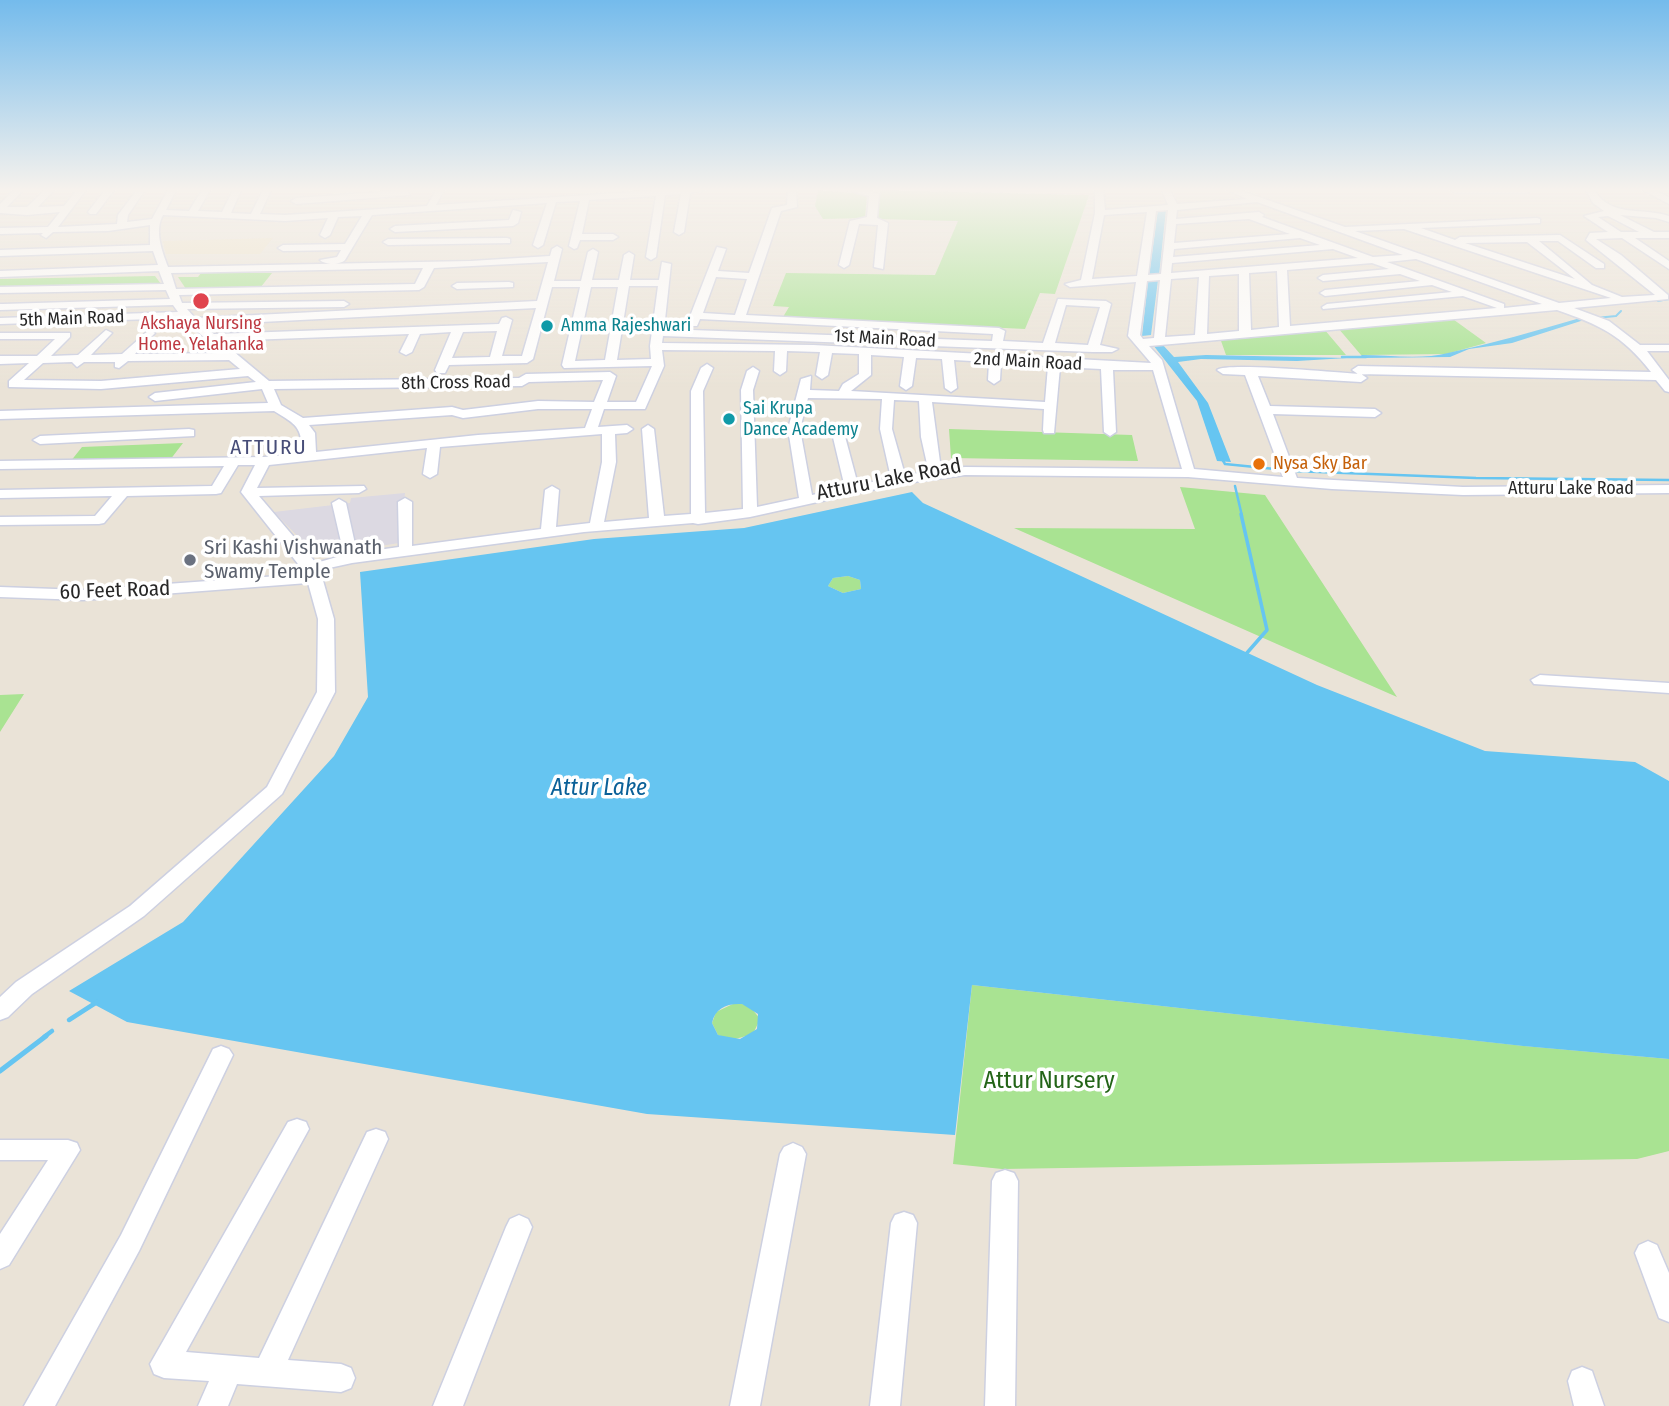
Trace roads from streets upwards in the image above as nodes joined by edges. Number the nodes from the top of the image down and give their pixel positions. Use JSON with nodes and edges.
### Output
{"nodes":[{"id":1,"x":629,"y":255,"type":"dead end"},
{"id":2,"x":75,"y":256,"type":"edge"},
{"id":3,"x":160,"y":256,"type":"edge"},
{"id":4,"x":342,"y":256,"type":"edge"},
{"id":5,"x":378,"y":256,"type":"edge"},
{"id":6,"x":450,"y":256,"type":"edge"},
{"id":7,"x":459,"y":256,"type":"edge"},
{"id":8,"x":508,"y":256,"type":"edge"},
{"id":9,"x":547,"y":256,"type":"edge"},
{"id":10,"x":556,"y":256,"type":"edge"},
{"id":11,"x":592,"y":256,"type":"edge"},
{"id":12,"x":719,"y":256,"type":"edge"},
{"id":13,"x":760,"y":256,"type":"edge"},
{"id":14,"x":846,"y":256,"type":"edge"},
{"id":15,"x":881,"y":256,"type":"edge"},
{"id":16,"x":1091,"y":256,"type":"edge"},
{"id":17,"x":1156,"y":256,"type":"edge"},
{"id":18,"x":1167,"y":256,"type":"edge"},
{"id":19,"x":1224,"y":256,"type":"edge"},
{"id":20,"x":1360,"y":256,"type":"edge"},
{"id":21,"x":1418,"y":256,"type":"joint"},
{"id":22,"x":1492,"y":256,"type":"edge"},
{"id":23,"x":1514,"y":256,"type":"edge"},
{"id":24,"x":1552,"y":256,"type":"edge"},
{"id":25,"x":1585,"y":256,"type":"edge"},
{"id":26,"x":1613,"y":256,"type":"edge"},
{"id":27,"x":1653,"y":256,"type":"edge"},
{"id":28,"x":1167,"y":260,"type":"junction"},
{"id":29,"x":1372,"y":260,"type":"junction"},
{"id":30,"x":160,"y":261,"type":"junction"},
{"id":31,"x":508,"y":263,"type":"junction"},
{"id":32,"x":471,"y":264,"type":"junction"},
{"id":33,"x":666,"y":264,"type":"dead end"},
{"id":34,"x":1321,"y":264,"type":"junction"},
{"id":35,"x":0,"y":265,"type":"edge"},
{"id":36,"x":399,"y":265,"type":"junction"},
{"id":37,"x":430,"y":265,"type":"junction"},
{"id":38,"x":844,"y":265,"type":"dead end"},
{"id":39,"x":1565,"y":265,"type":"junction"},
{"id":40,"x":355,"y":266,"type":"junction"},
{"id":41,"x":370,"y":266,"type":"junction"},
{"id":42,"x":1600,"y":266,"type":"junction"},
{"id":43,"x":1669,"y":266,"type":"edge"},
{"id":44,"x":320,"y":267,"type":"junction"},
{"id":45,"x":880,"y":267,"type":"dead end"},
{"id":46,"x":1282,"y":267,"type":"junction"},
{"id":47,"x":1629,"y":267,"type":"junction"},
{"id":48,"x":281,"y":268,"type":"junction"},
{"id":49,"x":1529,"y":268,"type":"junction"},
{"id":50,"x":1244,"y":270,"type":"junction"},
{"id":51,"x":1403,"y":271,"type":"junction"},
{"id":52,"x":1205,"y":273,"type":"junction"},
{"id":53,"x":0,"y":274,"type":"edge"},
{"id":54,"x":463,"y":274,"type":"junction"},
{"id":55,"x":518,"y":274,"type":"dead end"},
{"id":56,"x":713,"y":274,"type":"junction"},
{"id":57,"x":753,"y":276,"type":"junction"},
{"id":58,"x":1153,"y":277,"type":"junction"},
{"id":59,"x":1323,"y":278,"type":"junction"},
{"id":60,"x":1104,"y":281,"type":"junction"},
{"id":61,"x":1086,"y":282,"type":"junction"},
{"id":62,"x":663,"y":283,"type":"junction"},
{"id":63,"x":1435,"y":283,"type":"junction"},
{"id":64,"x":547,"y":284,"type":"junction"},
{"id":65,"x":586,"y":284,"type":"junction"},
{"id":66,"x":622,"y":284,"type":"junction"},
{"id":67,"x":1070,"y":284,"type":"dead end"},
{"id":68,"x":509,"y":285,"type":"dead end"},
{"id":69,"x":457,"y":286,"type":"junction"},
{"id":70,"x":338,"y":288,"type":"junction"},
{"id":71,"x":384,"y":288,"type":"junction"},
{"id":72,"x":301,"y":289,"type":"junction"},
{"id":73,"x":0,"y":290,"type":"edge"},
{"id":74,"x":261,"y":290,"type":"junction"},
{"id":75,"x":1595,"y":290,"type":"junction"},
{"id":76,"x":1325,"y":293,"type":"junction"},
{"id":77,"x":1466,"y":294,"type":"junction"},
{"id":78,"x":1667,"y":299,"type":"edge"},
{"id":79,"x":1627,"y":301,"type":"junction"},
{"id":80,"x":180,"y":304,"type":"junction"},
{"id":81,"x":541,"y":304,"type":"junction"},
{"id":82,"x":1101,"y":304,"type":"junction"},
{"id":83,"x":1554,"y":304,"type":"junction"},
{"id":84,"x":3,"y":307,"type":"dead end"},
{"id":85,"x":1327,"y":307,"type":"junction"},
{"id":86,"x":446,"y":308,"type":"junction"},
{"id":87,"x":402,"y":309,"type":"junction"},
{"id":88,"x":1506,"y":309,"type":"junction"},
{"id":89,"x":697,"y":316,"type":"junction"},
{"id":90,"x":739,"y":318,"type":"junction"},
{"id":91,"x":0,"y":321,"type":"edge"},
{"id":92,"x":1330,"y":325,"type":"junction"},
{"id":93,"x":459,"y":328,"type":"junction"},
{"id":94,"x":1285,"y":329,"type":"junction"},
{"id":95,"x":416,"y":330,"type":"junction"},
{"id":96,"x":658,"y":332,"type":"junction"},
{"id":97,"x":106,"y":333,"type":"dead end"},
{"id":98,"x":689,"y":333,"type":"junction"},
{"id":99,"x":1245,"y":333,"type":"junction"},
{"id":100,"x":149,"y":334,"type":"dead end"},
{"id":101,"x":0,"y":336,"type":"edge"},
{"id":102,"x":1201,"y":337,"type":"junction"},
{"id":103,"x":211,"y":338,"type":"junction"},
{"id":104,"x":1159,"y":341,"type":"junction"},
{"id":105,"x":1140,"y":343,"type":"junction"},
{"id":106,"x":997,"y":345,"type":"junction"},
{"id":107,"x":656,"y":346,"type":"junction"},
{"id":108,"x":701,"y":347,"type":"junction"},
{"id":109,"x":1048,"y":347,"type":"junction"},
{"id":110,"x":742,"y":348,"type":"junction"},
{"id":111,"x":781,"y":348,"type":"junction"},
{"id":112,"x":1637,"y":348,"type":"junction"},
{"id":113,"x":1669,"y":348,"type":"edge"},
{"id":114,"x":1093,"y":349,"type":"junction"},
{"id":115,"x":1112,"y":349,"type":"dead end"},
{"id":116,"x":826,"y":351,"type":"junction"},
{"id":117,"x":406,"y":352,"type":"dead end"},
{"id":118,"x":865,"y":353,"type":"junction"},
{"id":119,"x":233,"y":356,"type":"junction"},
{"id":120,"x":910,"y":356,"type":"junction"},
{"id":121,"x":947,"y":358,"type":"junction"},
{"id":122,"x":39,"y":359,"type":"junction"},
{"id":123,"x":81,"y":359,"type":"junction"},
{"id":124,"x":123,"y":359,"type":"junction"},
{"id":125,"x":164,"y":359,"type":"junction"},
{"id":126,"x":0,"y":360,"type":"edge"},
{"id":127,"x":495,"y":360,"type":"junction"},
{"id":128,"x":995,"y":360,"type":"junction"},
{"id":129,"x":446,"y":362,"type":"junction"},
{"id":130,"x":658,"y":362,"type":"junction"},
{"id":131,"x":740,"y":363,"type":"dead end"},
{"id":132,"x":1054,"y":363,"type":"junction"},
{"id":133,"x":610,"y":364,"type":"junction"},
{"id":134,"x":1107,"y":366,"type":"junction"},
{"id":135,"x":1157,"y":367,"type":"junction"},
{"id":136,"x":1223,"y":370,"type":"dead end"},
{"id":137,"x":753,"y":371,"type":"dead end"},
{"id":138,"x":780,"y":371,"type":"dead end"},
{"id":139,"x":1250,"y":371,"type":"junction"},
{"id":140,"x":252,"y":372,"type":"junction"},
{"id":141,"x":67,"y":373,"type":"dead end"},
{"id":142,"x":99,"y":375,"type":"dead end"},
{"id":143,"x":822,"y":375,"type":"dead end"},
{"id":144,"x":1660,"y":376,"type":"junction"},
{"id":145,"x":807,"y":379,"type":"dead end"},
{"id":146,"x":994,"y":380,"type":"dead end"},
{"id":147,"x":142,"y":382,"type":"junction"},
{"id":148,"x":6,"y":384,"type":"edge"},
{"id":149,"x":32,"y":384,"type":"junction"},
{"id":150,"x":434,"y":384,"type":"junction"},
{"id":151,"x":266,"y":385,"type":"junction"},
{"id":152,"x":906,"y":386,"type":"dead end"},
{"id":153,"x":951,"y":388,"type":"dead end"},
{"id":154,"x":1669,"y":388,"type":"edge"},
{"id":155,"x":803,"y":394,"type":"junction"},
{"id":156,"x":843,"y":396,"type":"junction"},
{"id":157,"x":888,"y":396,"type":"junction"},
{"id":158,"x":155,"y":397,"type":"dead end"},
{"id":159,"x":925,"y":397,"type":"junction"},
{"id":160,"x":1051,"y":406,"type":"junction"},
{"id":161,"x":276,"y":407,"type":"junction"},
{"id":162,"x":599,"y":408,"type":"junction"},
{"id":163,"x":1265,"y":410,"type":"junction"},
{"id":164,"x":178,"y":412,"type":"junction"},
{"id":165,"x":458,"y":412,"type":"junction"},
{"id":166,"x":1375,"y":413,"type":"dead end"},
{"id":167,"x":2,"y":415,"type":"edge"},
{"id":168,"x":301,"y":422,"type":"junction"},
{"id":169,"x":627,"y":429,"type":"dead end"},
{"id":170,"x":649,"y":429,"type":"dead end"},
{"id":171,"x":838,"y":429,"type":"dead end"},
{"id":172,"x":608,"y":430,"type":"junction"},
{"id":173,"x":1049,"y":430,"type":"dead end"},
{"id":174,"x":590,"y":431,"type":"junction"},
{"id":175,"x":1110,"y":432,"type":"dead end"},
{"id":176,"x":189,"y":433,"type":"dead end"},
{"id":177,"x":169,"y":434,"type":"junction"},
{"id":178,"x":40,"y":440,"type":"dead end"},
{"id":179,"x":460,"y":441,"type":"junction"},
{"id":180,"x":435,"y":444,"type":"junction"},
{"id":181,"x":310,"y":457,"type":"junction"},
{"id":182,"x":264,"y":461,"type":"junction"},
{"id":183,"x":233,"y":462,"type":"junction"},
{"id":184,"x":0,"y":465,"type":"edge"},
{"id":185,"x":941,"y":468,"type":"junction"},
{"id":186,"x":1188,"y":468,"type":"junction"},
{"id":187,"x":430,"y":474,"type":"dead end"},
{"id":188,"x":898,"y":478,"type":"junction"},
{"id":189,"x":1291,"y":480,"type":"junction"},
{"id":190,"x":852,"y":488,"type":"junction"},
{"id":191,"x":359,"y":489,"type":"dead end"},
{"id":192,"x":1669,"y":489,"type":"edge"},
{"id":193,"x":552,"y":490,"type":"dead end"},
{"id":194,"x":248,"y":492,"type":"junction"},
{"id":195,"x":122,"y":493,"type":"junction"},
{"id":196,"x":0,"y":494,"type":"edge"},
{"id":197,"x":806,"y":498,"type":"junction"},
{"id":198,"x":405,"y":502,"type":"dead end"},
{"id":199,"x":339,"y":503,"type":"dead end"},
{"id":200,"x":749,"y":511,"type":"junction"},
{"id":201,"x":698,"y":518,"type":"junction"},
{"id":202,"x":0,"y":521,"type":"edge"},
{"id":203,"x":657,"y":521,"type":"junction"},
{"id":204,"x":597,"y":525,"type":"junction"},
{"id":205,"x":548,"y":531,"type":"junction"},
{"id":206,"x":405,"y":546,"type":"junction"},
{"id":207,"x":350,"y":553,"type":"junction"},
{"id":208,"x":312,"y":570,"type":"junction"},
{"id":209,"x":0,"y":584,"type":"edge"},
{"id":210,"x":0,"y":592,"type":"edge"},
{"id":211,"x":1540,"y":680,"type":"dead end"},
{"id":212,"x":1669,"y":688,"type":"edge"},
{"id":213,"x":0,"y":1011,"type":"edge"},
{"id":214,"x":220,"y":1055,"type":"dead end"},
{"id":215,"x":297,"y":1129,"type":"dead end"},
{"id":216,"x":376,"y":1139,"type":"dead end"},
{"id":217,"x":0,"y":1150,"type":"edge"},
{"id":218,"x":793,"y":1154,"type":"dead end"},
{"id":219,"x":1005,"y":1181,"type":"dead end"},
{"id":220,"x":904,"y":1223,"type":"dead end"},
{"id":221,"x":519,"y":1227,"type":"dead end"},
{"id":222,"x":7,"y":1233,"type":"edge"},
{"id":223,"x":1648,"y":1253,"type":"dead end"},
{"id":224,"x":0,"y":1256,"type":"edge"},
{"id":225,"x":1669,"y":1309,"type":"edge"},
{"id":226,"x":228,"y":1371,"type":"junction"},
{"id":227,"x":267,"y":1373,"type":"junction"},
{"id":228,"x":341,"y":1378,"type":"dead end"},
{"id":229,"x":39,"y":1406,"type":"edge"},
{"id":230,"x":214,"y":1406,"type":"edge"},
{"id":231,"x":448,"y":1406,"type":"edge"},
{"id":232,"x":745,"y":1406,"type":"edge"},
{"id":233,"x":886,"y":1406,"type":"edge"},
{"id":234,"x":1000,"y":1406,"type":"edge"}],
"edges":[{"from":1,"to":66,"type":"street"},
{"from":2,"to":30,"type":"street"},
{"from":3,"to":30,"type":"street"},
{"from":4,"to":30,"type":"street"},
{"from":5,"to":41,"type":"street"},
{"from":6,"to":37,"type":"street"},
{"from":7,"to":32,"type":"street"},
{"from":8,"to":31,"type":"street"},
{"from":9,"to":31,"type":"street"},
{"from":10,"to":64,"type":"street"},
{"from":11,"to":65,"type":"street"},
{"from":12,"to":56,"type":"street"},
{"from":13,"to":57,"type":"street"},
{"from":14,"to":38,"type":"street"},
{"from":15,"to":45,"type":"street"},
{"from":16,"to":61,"type":"street"},
{"from":17,"to":58,"type":"street"},
{"from":18,"to":28,"type":"street"},
{"from":19,"to":28,"type":"street"},
{"from":20,"to":29,"type":"street"},
{"from":21,"to":29,"type":"street"},
{"from":21,"to":83,"type":"street"},
{"from":22,"to":49,"type":"street"},
{"from":23,"to":49,"type":"street"},
{"from":24,"to":39,"type":"street"},
{"from":25,"to":42,"type":"street"},
{"from":26,"to":47,"type":"street"},
{"from":27,"to":43,"type":"street"},
{"from":28,"to":58,"type":"street"},
{"from":29,"to":34,"type":"street"},
{"from":29,"to":51,"type":"street"},
{"from":30,"to":35,"type":"street"},
{"from":30,"to":48,"type":"street"},
{"from":30,"to":53,"type":"street"},
{"from":30,"to":80,"type":"street"},
{"from":31,"to":32,"type":"street"},
{"from":32,"to":54,"type":"street"},
{"from":33,"to":62,"type":"street"},
{"from":34,"to":46,"type":"street"},
{"from":34,"to":59,"type":"street"},
{"from":36,"to":37,"type":"street"},
{"from":36,"to":41,"type":"street"},
{"from":36,"to":71,"type":"street"},
{"from":37,"to":71,"type":"street"},
{"from":39,"to":42,"type":"street"},
{"from":39,"to":75,"type":"street"},
{"from":40,"to":41,"type":"street"},
{"from":40,"to":44,"type":"street"},
{"from":40,"to":70,"type":"street"},
{"from":42,"to":47,"type":"street"},
{"from":44,"to":48,"type":"street"},
{"from":44,"to":72,"type":"street"},
{"from":46,"to":50,"type":"street"},
{"from":46,"to":94,"type":"street"},
{"from":47,"to":78,"type":"street"},
{"from":48,"to":74,"type":"street"},
{"from":49,"to":75,"type":"street"},
{"from":50,"to":52,"type":"street"},
{"from":50,"to":99,"type":"street"},
{"from":51,"to":59,"type":"street"},
{"from":51,"to":63,"type":"street"},
{"from":52,"to":58,"type":"street"},
{"from":52,"to":102,"type":"street"},
{"from":54,"to":55,"type":"street"},
{"from":54,"to":69,"type":"street"},
{"from":56,"to":57,"type":"street"},
{"from":56,"to":89,"type":"street"},
{"from":57,"to":90,"type":"street"},
{"from":58,"to":60,"type":"street"},
{"from":58,"to":104,"type":"street"},
{"from":58,"to":105,"type":"street"},
{"from":59,"to":76,"type":"street"},
{"from":60,"to":61,"type":"street"},
{"from":60,"to":82,"type":"street"},
{"from":61,"to":67,"type":"street"},
{"from":62,"to":66,"type":"street"},
{"from":62,"to":96,"type":"street"},
{"from":63,"to":76,"type":"street"},
{"from":63,"to":77,"type":"street"},
{"from":64,"to":65,"type":"street"},
{"from":64,"to":81,"type":"street"},
{"from":65,"to":66,"type":"street"},
{"from":65,"to":133,"type":"street"},
{"from":66,"to":133,"type":"street"},
{"from":68,"to":69,"type":"street"},
{"from":69,"to":86,"type":"street"},
{"from":70,"to":71,"type":"street"},
{"from":70,"to":72,"type":"street"},
{"from":72,"to":74,"type":"street"},
{"from":73,"to":80,"type":"street"},
{"from":74,"to":80,"type":"street"},
{"from":75,"to":79,"type":"street"},
{"from":76,"to":85,"type":"street"},
{"from":77,"to":85,"type":"street"},
{"from":77,"to":88,"type":"street"},
{"from":78,"to":79,"type":"street"},
{"from":79,"to":83,"type":"street"},
{"from":80,"to":84,"type":"street"},
{"from":80,"to":87,"type":"street"},
{"from":80,"to":87,"type":"street"},
{"from":80,"to":91,"type":"street","name":"5th Main Road"},
{"from":80,"to":103,"type":"street"},
{"from":81,"to":86,"type":"street"},
{"from":81,"to":127,"type":"street"},
{"from":82,"to":109,"type":"street"},
{"from":82,"to":114,"type":"street"},
{"from":83,"to":88,"type":"street"},
{"from":83,"to":112,"type":"street"},
{"from":85,"to":92,"type":"street"},
{"from":86,"to":87,"type":"street"},
{"from":88,"to":92,"type":"street"},
{"from":89,"to":90,"type":"street"},
{"from":89,"to":98,"type":"street"},
{"from":90,"to":106,"type":"street"},
{"from":92,"to":94,"type":"street"},
{"from":93,"to":95,"type":"street"},
{"from":93,"to":127,"type":"street"},
{"from":93,"to":129,"type":"street"},
{"from":94,"to":99,"type":"street"},
{"from":95,"to":103,"type":"street"},
{"from":95,"to":117,"type":"street"},
{"from":96,"to":98,"type":"street","name":"1st Main Road"},
{"from":96,"to":107,"type":"street"},
{"from":97,"to":123,"type":"street"},
{"from":98,"to":106,"type":"street","name":"1st Main Road"},
{"from":99,"to":102,"type":"street"},
{"from":100,"to":124,"type":"street"},
{"from":101,"to":122,"type":"street"},
{"from":102,"to":104,"type":"street"},
{"from":103,"to":119,"type":"street"},
{"from":104,"to":105,"type":"street"},
{"from":105,"to":135,"type":"street"},
{"from":106,"to":109,"type":"street","name":"1st Main Road"},
{"from":107,"to":108,"type":"street","name":"2nd Main Road"},
{"from":107,"to":130,"type":"street"},
{"from":108,"to":110,"type":"street","name":"2nd Main Road"},
{"from":108,"to":201,"type":"street"},
{"from":109,"to":114,"type":"street","name":"1st Main Road"},
{"from":110,"to":111,"type":"street","name":"2nd Main Road"},
{"from":110,"to":131,"type":"street"},
{"from":111,"to":116,"type":"street","name":"2nd Main Road"},
{"from":111,"to":138,"type":"street"},
{"from":112,"to":113,"type":"street"},
{"from":112,"to":144,"type":"street"},
{"from":114,"to":115,"type":"street","name":"1st Main Road"},
{"from":116,"to":118,"type":"street","name":"2nd Main Road"},
{"from":116,"to":143,"type":"street"},
{"from":118,"to":120,"type":"street","name":"2nd Main Road"},
{"from":118,"to":156,"type":"street"},
{"from":119,"to":125,"type":"street"},
{"from":119,"to":140,"type":"street"},
{"from":120,"to":121,"type":"street","name":"2nd Main Road"},
{"from":120,"to":152,"type":"street"},
{"from":121,"to":128,"type":"street","name":"2nd Main Road"},
{"from":121,"to":153,"type":"street"},
{"from":122,"to":123,"type":"street"},
{"from":122,"to":126,"type":"street"},
{"from":122,"to":148,"type":"street"},
{"from":123,"to":124,"type":"street"},
{"from":123,"to":141,"type":"street"},
{"from":124,"to":125,"type":"street"},
{"from":124,"to":142,"type":"street"},
{"from":125,"to":147,"type":"street"},
{"from":127,"to":129,"type":"street"},
{"from":128,"to":132,"type":"street","name":"2nd Main Road"},
{"from":128,"to":146,"type":"street"},
{"from":129,"to":150,"type":"street"},
{"from":130,"to":133,"type":"street"},
{"from":130,"to":162,"type":"street"},
{"from":132,"to":134,"type":"street","name":"2nd Main Road"},
{"from":132,"to":160,"type":"street"},
{"from":134,"to":135,"type":"street","name":"2nd Main Road"},
{"from":134,"to":175,"type":"street"},
{"from":135,"to":186,"type":"street"},
{"from":136,"to":139,"type":"street"},
{"from":137,"to":200,"type":"street"},
{"from":139,"to":144,"type":"street"},
{"from":139,"to":163,"type":"street"},
{"from":140,"to":147,"type":"street"},
{"from":140,"to":151,"type":"street"},
{"from":144,"to":154,"type":"street"},
{"from":145,"to":155,"type":"street"},
{"from":147,"to":149,"type":"street"},
{"from":148,"to":149,"type":"street"},
{"from":149,"to":167,"type":"street"},
{"from":150,"to":151,"type":"street","name":"8th Cross Road"},
{"from":150,"to":162,"type":"street","name":"8th Cross Road"},
{"from":151,"to":158,"type":"street","name":"8th Cross Road"},
{"from":151,"to":161,"type":"street"},
{"from":155,"to":156,"type":"street"},
{"from":155,"to":197,"type":"street"},
{"from":156,"to":157,"type":"street"},
{"from":157,"to":159,"type":"street"},
{"from":157,"to":188,"type":"street"},
{"from":159,"to":160,"type":"street"},
{"from":159,"to":185,"type":"street"},
{"from":160,"to":173,"type":"street"},
{"from":161,"to":164,"type":"street"},
{"from":161,"to":168,"type":"street"},
{"from":162,"to":165,"type":"street"},
{"from":162,"to":174,"type":"street"},
{"from":163,"to":166,"type":"street"},
{"from":163,"to":189,"type":"street"},
{"from":164,"to":167,"type":"street"},
{"from":164,"to":177,"type":"street"},
{"from":165,"to":168,"type":"street"},
{"from":165,"to":179,"type":"street"},
{"from":168,"to":181,"type":"street"},
{"from":169,"to":172,"type":"street"},
{"from":170,"to":203,"type":"street"},
{"from":171,"to":190,"type":"street"},
{"from":172,"to":174,"type":"street"},
{"from":172,"to":204,"type":"street"},
{"from":174,"to":179,"type":"street"},
{"from":176,"to":177,"type":"street"},
{"from":177,"to":178,"type":"street"},
{"from":179,"to":180,"type":"street"},
{"from":180,"to":181,"type":"street"},
{"from":180,"to":187,"type":"street"},
{"from":181,"to":182,"type":"street"},
{"from":182,"to":183,"type":"street"},
{"from":182,"to":194,"type":"street"},
{"from":183,"to":184,"type":"street"},
{"from":183,"to":195,"type":"street"},
{"from":185,"to":186,"type":"street","name":"Atturu Lake Road"},
{"from":185,"to":188,"type":"street","name":"Atturu Lake Road"},
{"from":186,"to":189,"type":"street","name":"Atturu Lake Road"},
{"from":188,"to":189,"type":"street","name":"Atturu Lake Road"},
{"from":188,"to":190,"type":"street","name":"Atturu Lake Road"},
{"from":189,"to":192,"type":"street","name":"Atturu Lake Road"},
{"from":190,"to":197,"type":"street","name":"Atturu Lake Road"},
{"from":191,"to":194,"type":"street"},
{"from":193,"to":205,"type":"street"},
{"from":194,"to":208,"type":"street"},
{"from":195,"to":196,"type":"street"},
{"from":195,"to":202,"type":"street"},
{"from":197,"to":200,"type":"street","name":"Atturu Lake Road"},
{"from":198,"to":206,"type":"street"},
{"from":199,"to":207,"type":"street"},
{"from":200,"to":201,"type":"street","name":"Atturu Lake Road"},
{"from":201,"to":203,"type":"street","name":"Atturu Lake Road"},
{"from":203,"to":204,"type":"street","name":"Atturu Lake Road"},
{"from":204,"to":205,"type":"street","name":"Atturu Lake Road"},
{"from":205,"to":206,"type":"street","name":"Atturu Lake Road"},
{"from":205,"to":208,"type":"street","name":"Atturu Lake Road"},
{"from":206,"to":207,"type":"street","name":"Atturu Lake Road"},
{"from":207,"to":208,"type":"street","name":"Atturu Lake Road"},
{"from":208,"to":209,"type":"street","name":"60 Feet Road"},
{"from":208,"to":210,"type":"street","name":"60 Feet Road"},
{"from":208,"to":213,"type":"street"},
{"from":211,"to":212,"type":"street"},
{"from":214,"to":229,"type":"street"},
{"from":215,"to":226,"type":"street"},
{"from":216,"to":227,"type":"street"},
{"from":217,"to":222,"type":"street"},
{"from":218,"to":232,"type":"street"},
{"from":219,"to":234,"type":"street"},
{"from":220,"to":233,"type":"street"},
{"from":221,"to":231,"type":"street"},
{"from":222,"to":224,"type":"street"},
{"from":223,"to":225,"type":"street"},
{"from":226,"to":227,"type":"street"},
{"from":226,"to":230,"type":"street"},
{"from":227,"to":228,"type":"street"}]}
